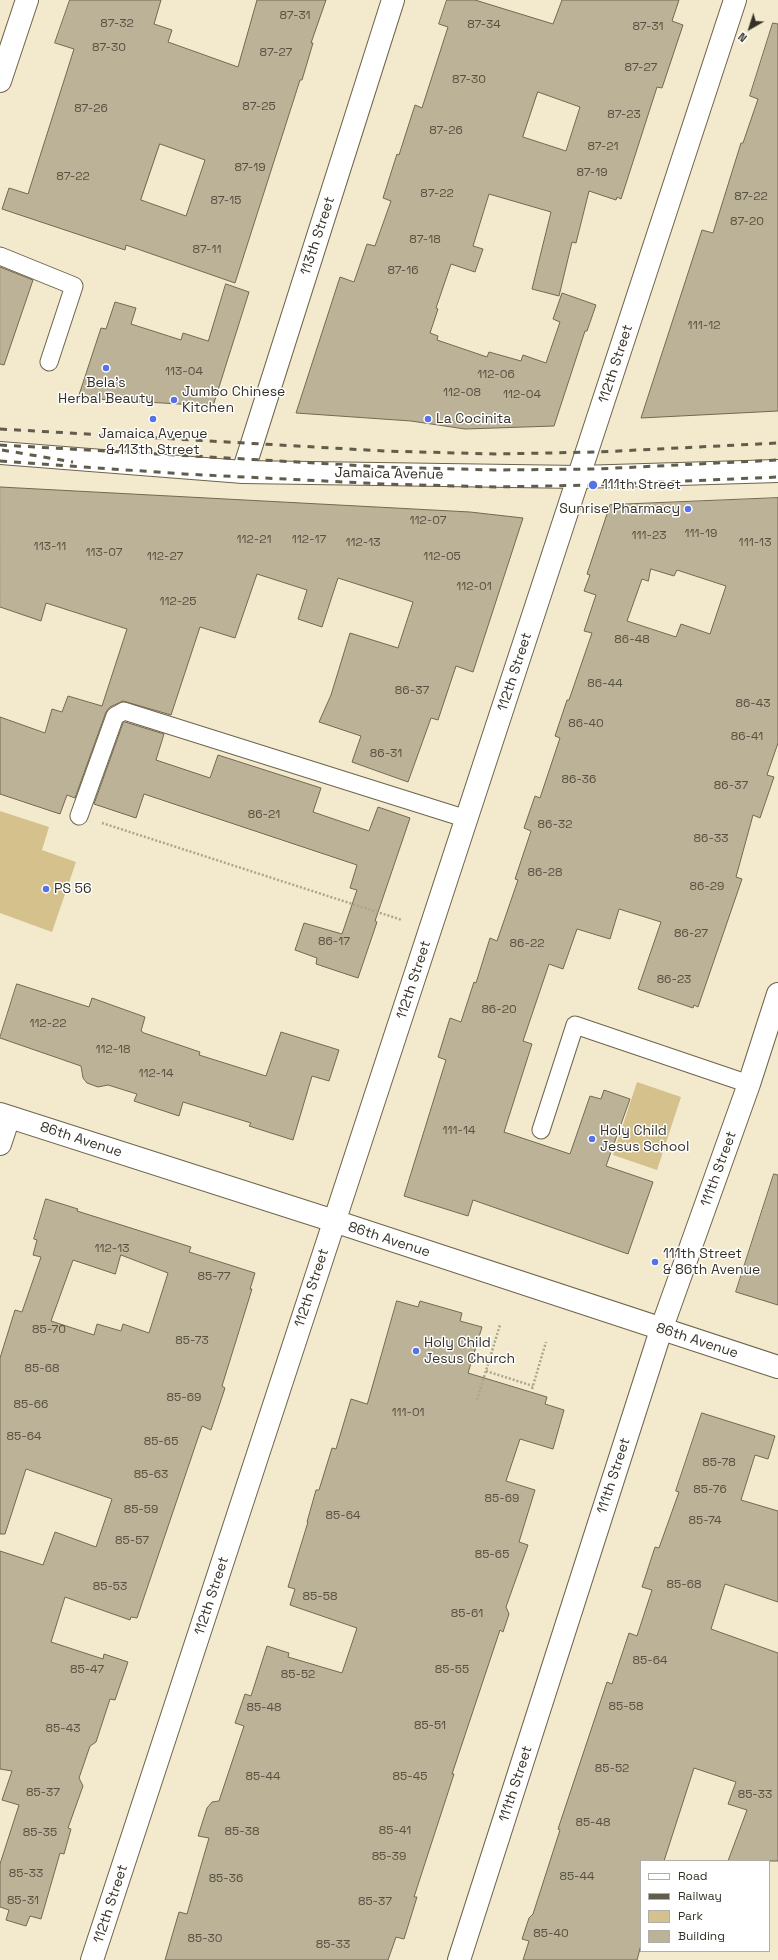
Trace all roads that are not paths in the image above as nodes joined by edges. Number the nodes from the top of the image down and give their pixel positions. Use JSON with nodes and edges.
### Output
{"nodes":[{"id":1,"x":27,"y":0,"type":"edge"},
{"id":2,"x":393,"y":0,"type":"edge"},
{"id":3,"x":736,"y":0,"type":"edge"},
{"id":4,"x":0,"y":81,"type":"edge"},
{"id":5,"x":0,"y":256,"type":"edge"},
{"id":6,"x":49,"y":362,"type":"dead end"},
{"id":7,"x":0,"y":453,"type":"edge"},
{"id":8,"x":778,"y":471,"type":"edge"},
{"id":9,"x":243,"y":472,"type":"junction"},
{"id":10,"x":580,"y":477,"type":"junction"},
{"id":11,"x":80,"y":816,"type":"road end"},
{"id":12,"x":467,"y":819,"type":"junction"},
{"id":13,"x":778,"y":994,"type":"edge"},
{"id":14,"x":749,"y":1084,"type":"junction"},
{"id":15,"x":4,"y":1116,"type":"edge"},
{"id":16,"x":541,"y":1130,"type":"dead end"},
{"id":17,"x":0,"y":1144,"type":"edge"},
{"id":18,"x":334,"y":1221,"type":"junction"},
{"id":19,"x":661,"y":1330,"type":"junction"},
{"id":20,"x":778,"y":1368,"type":"edge"},
{"id":21,"x":92,"y":1960,"type":"edge"},
{"id":22,"x":459,"y":1960,"type":"edge"}],
"edges":[{"from":1,"to":4,"type":"street"},
{"from":2,"to":9,"type":"street","name":"113th Street"},
{"from":3,"to":10,"type":"street","name":"112th Street"},
{"from":5,"to":6,"type":"lane"},
{"from":7,"to":9,"type":"street","name":"Jamaica Avenue"},
{"from":8,"to":10,"type":"street","name":"Jamaica Avenue"},
{"from":9,"to":10,"type":"street","name":"Jamaica Avenue"},
{"from":10,"to":12,"type":"street","name":"112th Street"},
{"from":11,"to":12,"type":"lane"},
{"from":12,"to":18,"type":"street","name":"112th Street"},
{"from":13,"to":14,"type":"street","name":"111th Street"},
{"from":14,"to":16,"type":"lane"},
{"from":14,"to":19,"type":"street","name":"111th Street"},
{"from":15,"to":17,"type":"street"},
{"from":15,"to":18,"type":"street","name":"86th Avenue"},
{"from":18,"to":19,"type":"street","name":"86th Avenue"},
{"from":18,"to":21,"type":"street","name":"112th Street"},
{"from":19,"to":20,"type":"street","name":"86th Avenue"},
{"from":19,"to":22,"type":"street","name":"111th Street"}]}
